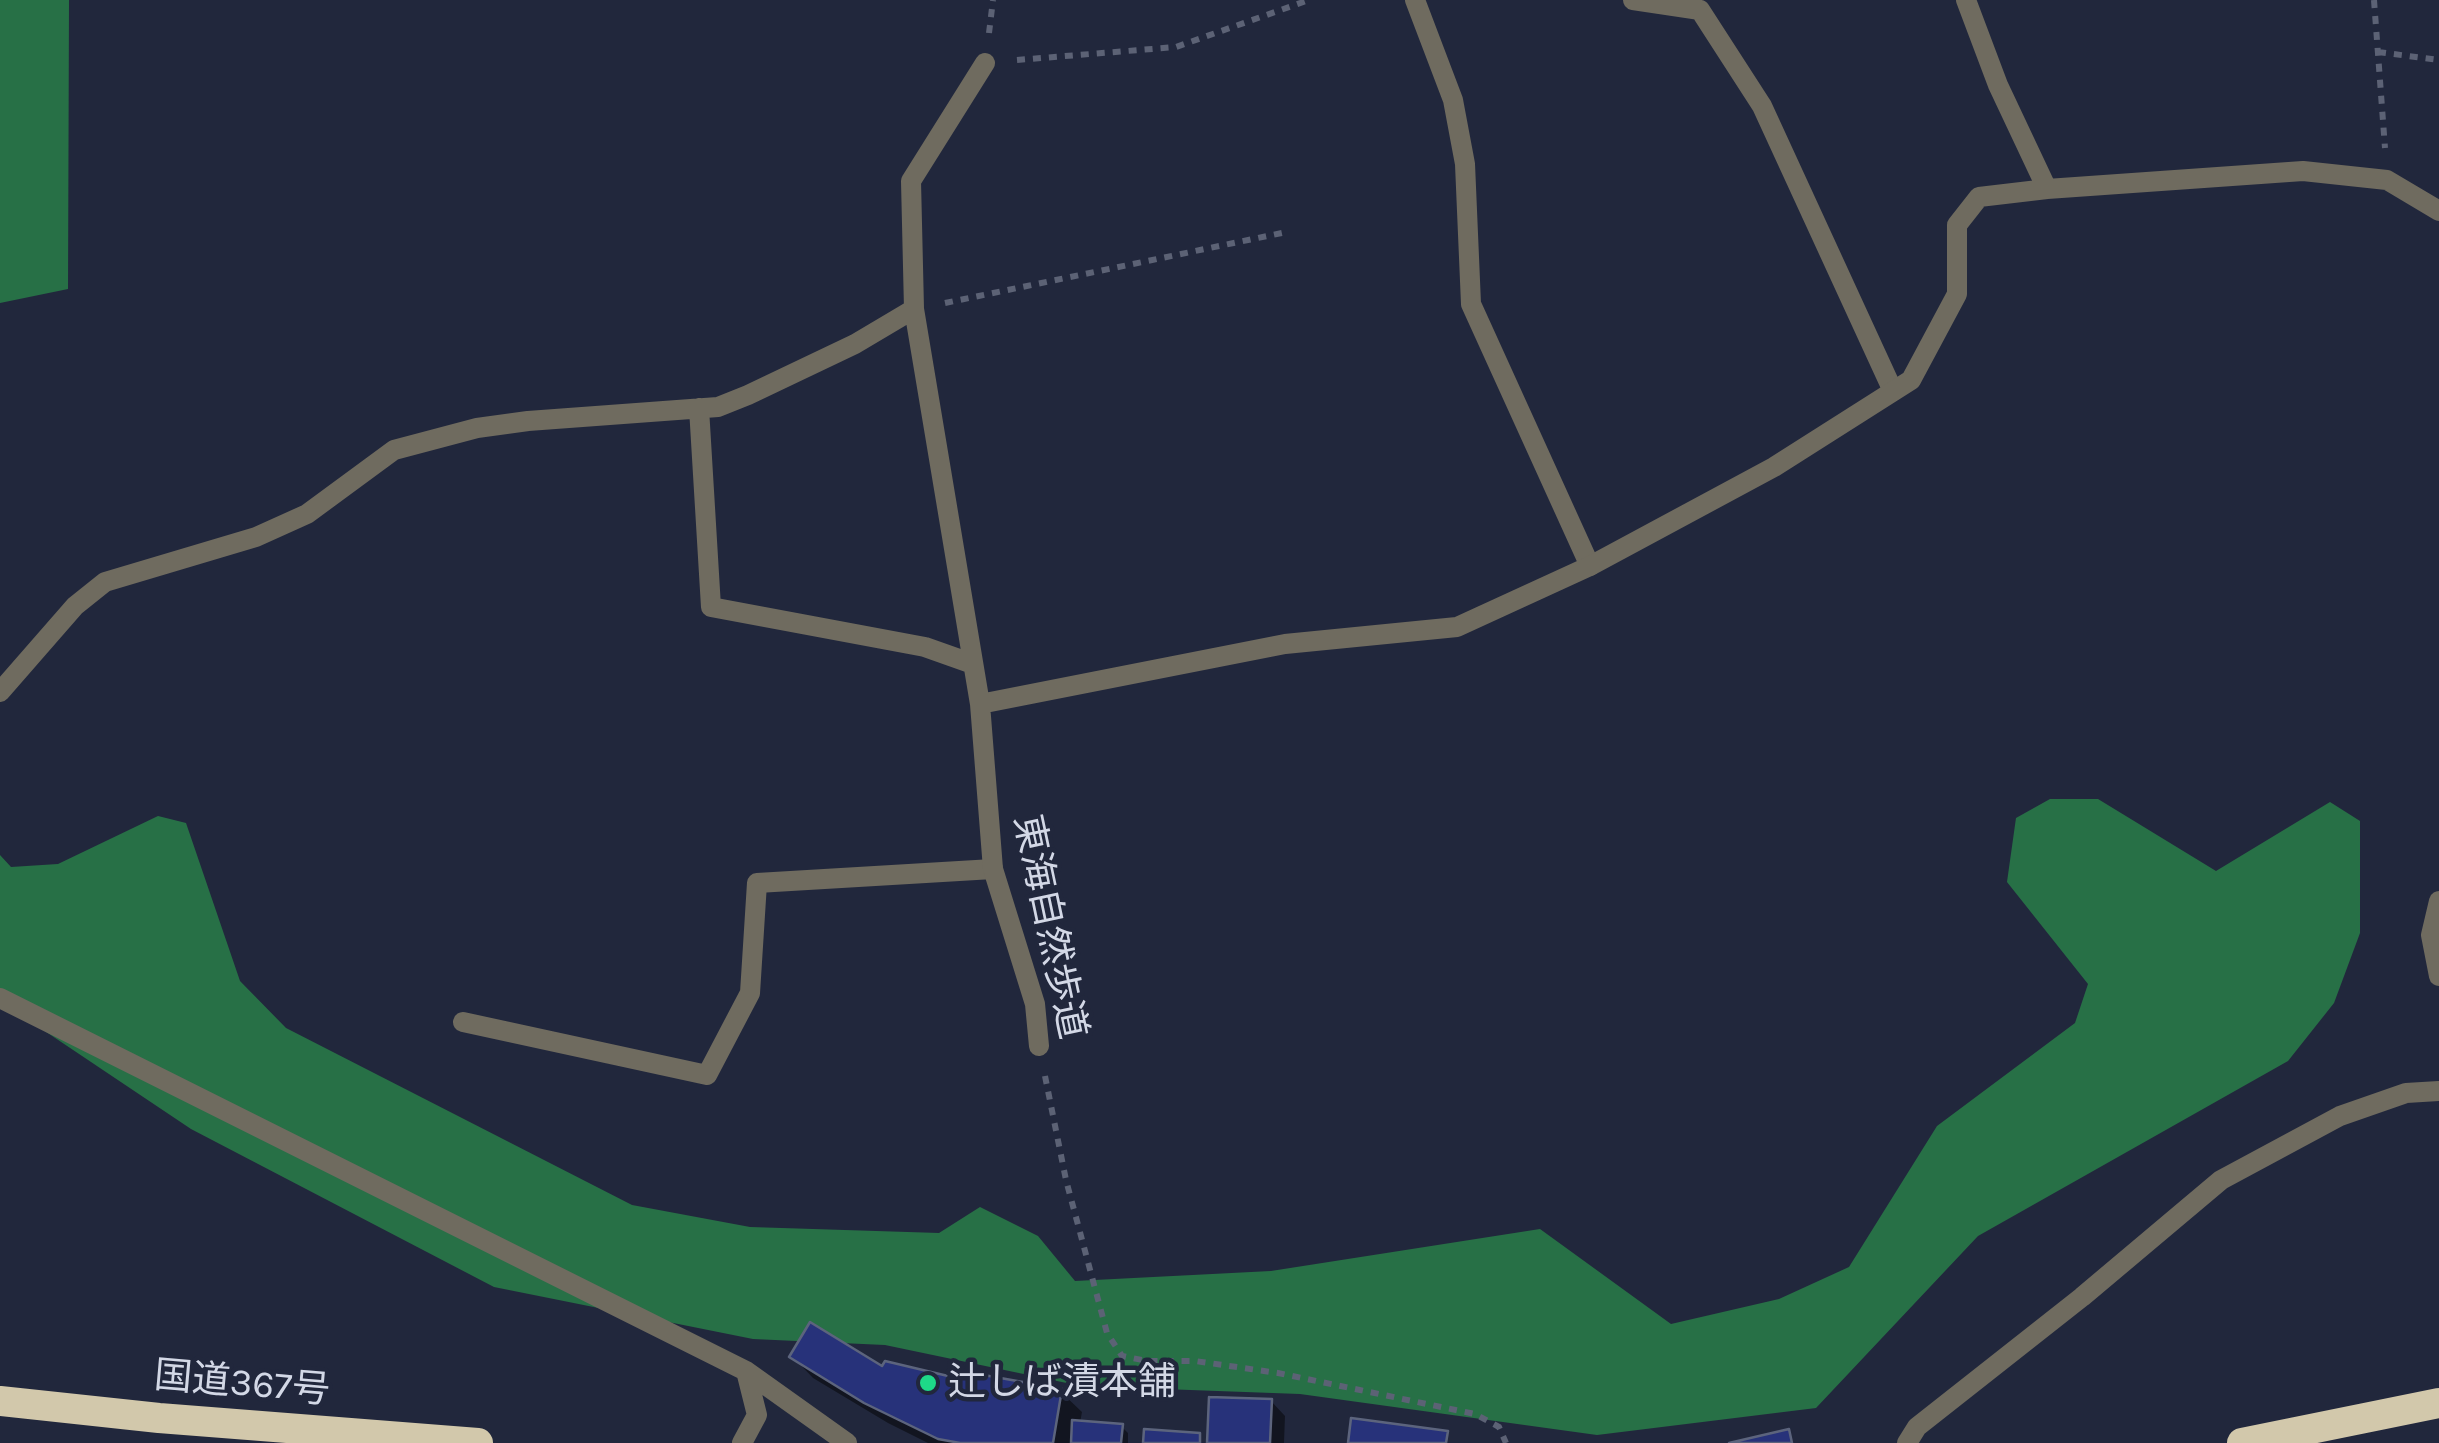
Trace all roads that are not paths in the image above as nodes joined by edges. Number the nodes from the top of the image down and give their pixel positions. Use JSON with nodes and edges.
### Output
{"nodes":[{"id":1,"x":1415,"y":0,"type":"edge"},
{"id":2,"x":1633,"y":0,"type":"edge"},
{"id":3,"x":1966,"y":0,"type":"edge"},
{"id":4,"x":995,"y":62,"type":"road end"},
{"id":5,"x":2047,"y":189,"type":"junction"},
{"id":6,"x":2439,"y":211,"type":"edge"},
{"id":7,"x":914,"y":309,"type":"junction"},
{"id":8,"x":1894,"y":391,"type":"junction"},
{"id":9,"x":698,"y":408,"type":"junction"},
{"id":10,"x":1590,"y":566,"type":"junction"},
{"id":11,"x":973,"y":664,"type":"junction"},
{"id":12,"x":0,"y":692,"type":"edge"},
{"id":13,"x":980,"y":704,"type":"junction"},
{"id":14,"x":993,"y":869,"type":"junction"},
{"id":15,"x":2439,"y":902,"type":"edge"},
{"id":16,"x":2439,"y":976,"type":"edge"},
{"id":17,"x":0,"y":998,"type":"edge"},
{"id":18,"x":463,"y":1022,"type":"dead end"},
{"id":19,"x":1038,"y":1046,"type":"road end"},
{"id":20,"x":2439,"y":1091,"type":"edge"},
{"id":21,"x":746,"y":1371,"type":"junction"},
{"id":22,"x":0,"y":1401,"type":"edge"},
{"id":23,"x":2439,"y":1403,"type":"edge"},
{"id":24,"x":478,"y":1443,"type":"edge"},
{"id":25,"x":742,"y":1443,"type":"edge"},
{"id":26,"x":847,"y":1443,"type":"edge"},
{"id":27,"x":1907,"y":1443,"type":"edge"},
{"id":28,"x":2242,"y":1443,"type":"edge"}],
"edges":[{"from":1,"to":10,"type":"street"},
{"from":2,"to":8,"type":"street"},
{"from":3,"to":5,"type":"street"},
{"from":4,"to":7,"type":"street","name":"東海自然歩道"},
{"from":5,"to":6,"type":"street"},
{"from":5,"to":8,"type":"street"},
{"from":7,"to":9,"type":"street"},
{"from":7,"to":11,"type":"street","name":"東海自然歩道"},
{"from":8,"to":10,"type":"street"},
{"from":9,"to":11,"type":"street"},
{"from":9,"to":12,"type":"street"},
{"from":10,"to":13,"type":"street"},
{"from":11,"to":13,"type":"street","name":"東海自然歩道"},
{"from":13,"to":14,"type":"street","name":"東海自然歩道"},
{"from":14,"to":18,"type":"street"},
{"from":14,"to":19,"type":"street","name":"東海自然歩道"},
{"from":15,"to":16,"type":"street"},
{"from":17,"to":21,"type":"street"},
{"from":20,"to":27,"type":"street"},
{"from":21,"to":25,"type":"street"},
{"from":21,"to":26,"type":"street"},
{"from":22,"to":24,"type":"highway","name":"国道367号"},
{"from":23,"to":28,"type":"highway"}]}
